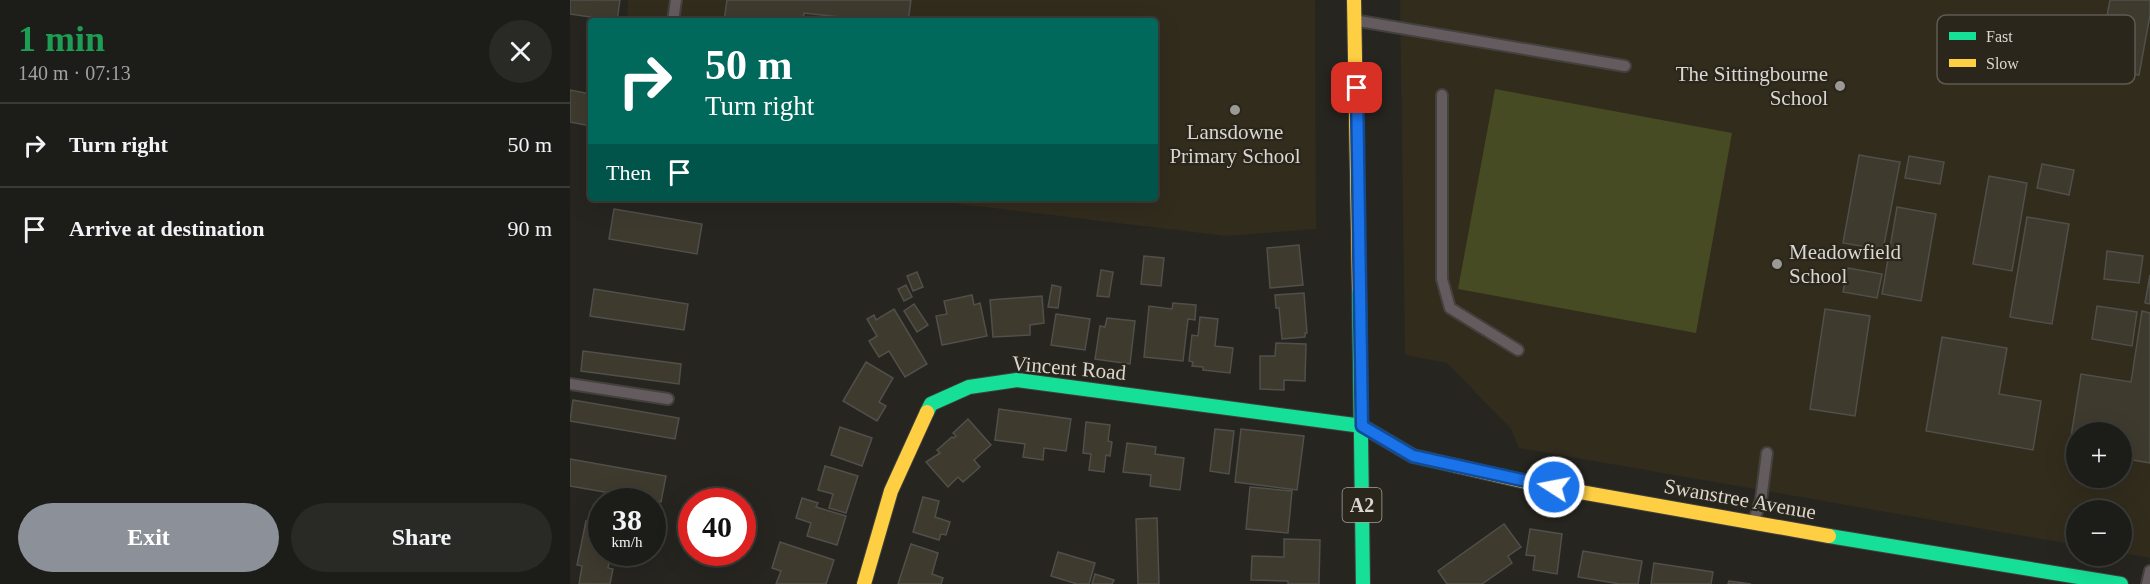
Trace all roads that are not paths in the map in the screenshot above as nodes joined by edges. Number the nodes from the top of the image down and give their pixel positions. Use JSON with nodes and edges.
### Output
{"nodes":[{"id":1,"x":676,"y":0,"type":"edge"},
{"id":2,"x":1354,"y":0,"type":"edge"},
{"id":3,"x":673,"y":18,"type":"edge"},
{"id":4,"x":1355,"y":20,"type":"junction"},
{"id":5,"x":1625,"y":66,"type":"dead end"},
{"id":6,"x":1442,"y":95,"type":"dead end"},
{"id":7,"x":1518,"y":350,"type":"dead end"},
{"id":8,"x":570,"y":384,"type":"edge"},
{"id":9,"x":668,"y":399,"type":"dead end"},
{"id":10,"x":1362,"y":426,"type":"junction"},
{"id":11,"x":1767,"y":453,"type":"dead end"},
{"id":12,"x":1753,"y":523,"type":"junction"},
{"id":13,"x":2150,"y":571,"type":"edge"},
{"id":14,"x":864,"y":584,"type":"edge"},
{"id":15,"x":1362,"y":584,"type":"edge"},
{"id":16,"x":2121,"y":584,"type":"edge"},
{"id":17,"x":2147,"y":584,"type":"edge"}],
"edges":[{"from":1,"to":3,"type":"lane"},
{"from":2,"to":4,"type":"street","number":"A2"},
{"from":4,"to":5,"type":"lane"},
{"from":4,"to":10,"type":"street","number":"A2"},
{"from":6,"to":7,"type":"lane"},
{"from":8,"to":9,"type":"lane"},
{"from":10,"to":12,"type":"street","name":"Swanstree Avenue"},
{"from":10,"to":14,"type":"street","name":"Vincent Road"},
{"from":10,"to":15,"type":"street","number":"A2"},
{"from":11,"to":12,"type":"lane"},
{"from":12,"to":16,"type":"street","name":"Swanstree Avenue"},
{"from":13,"to":17,"type":"lane"}]}
